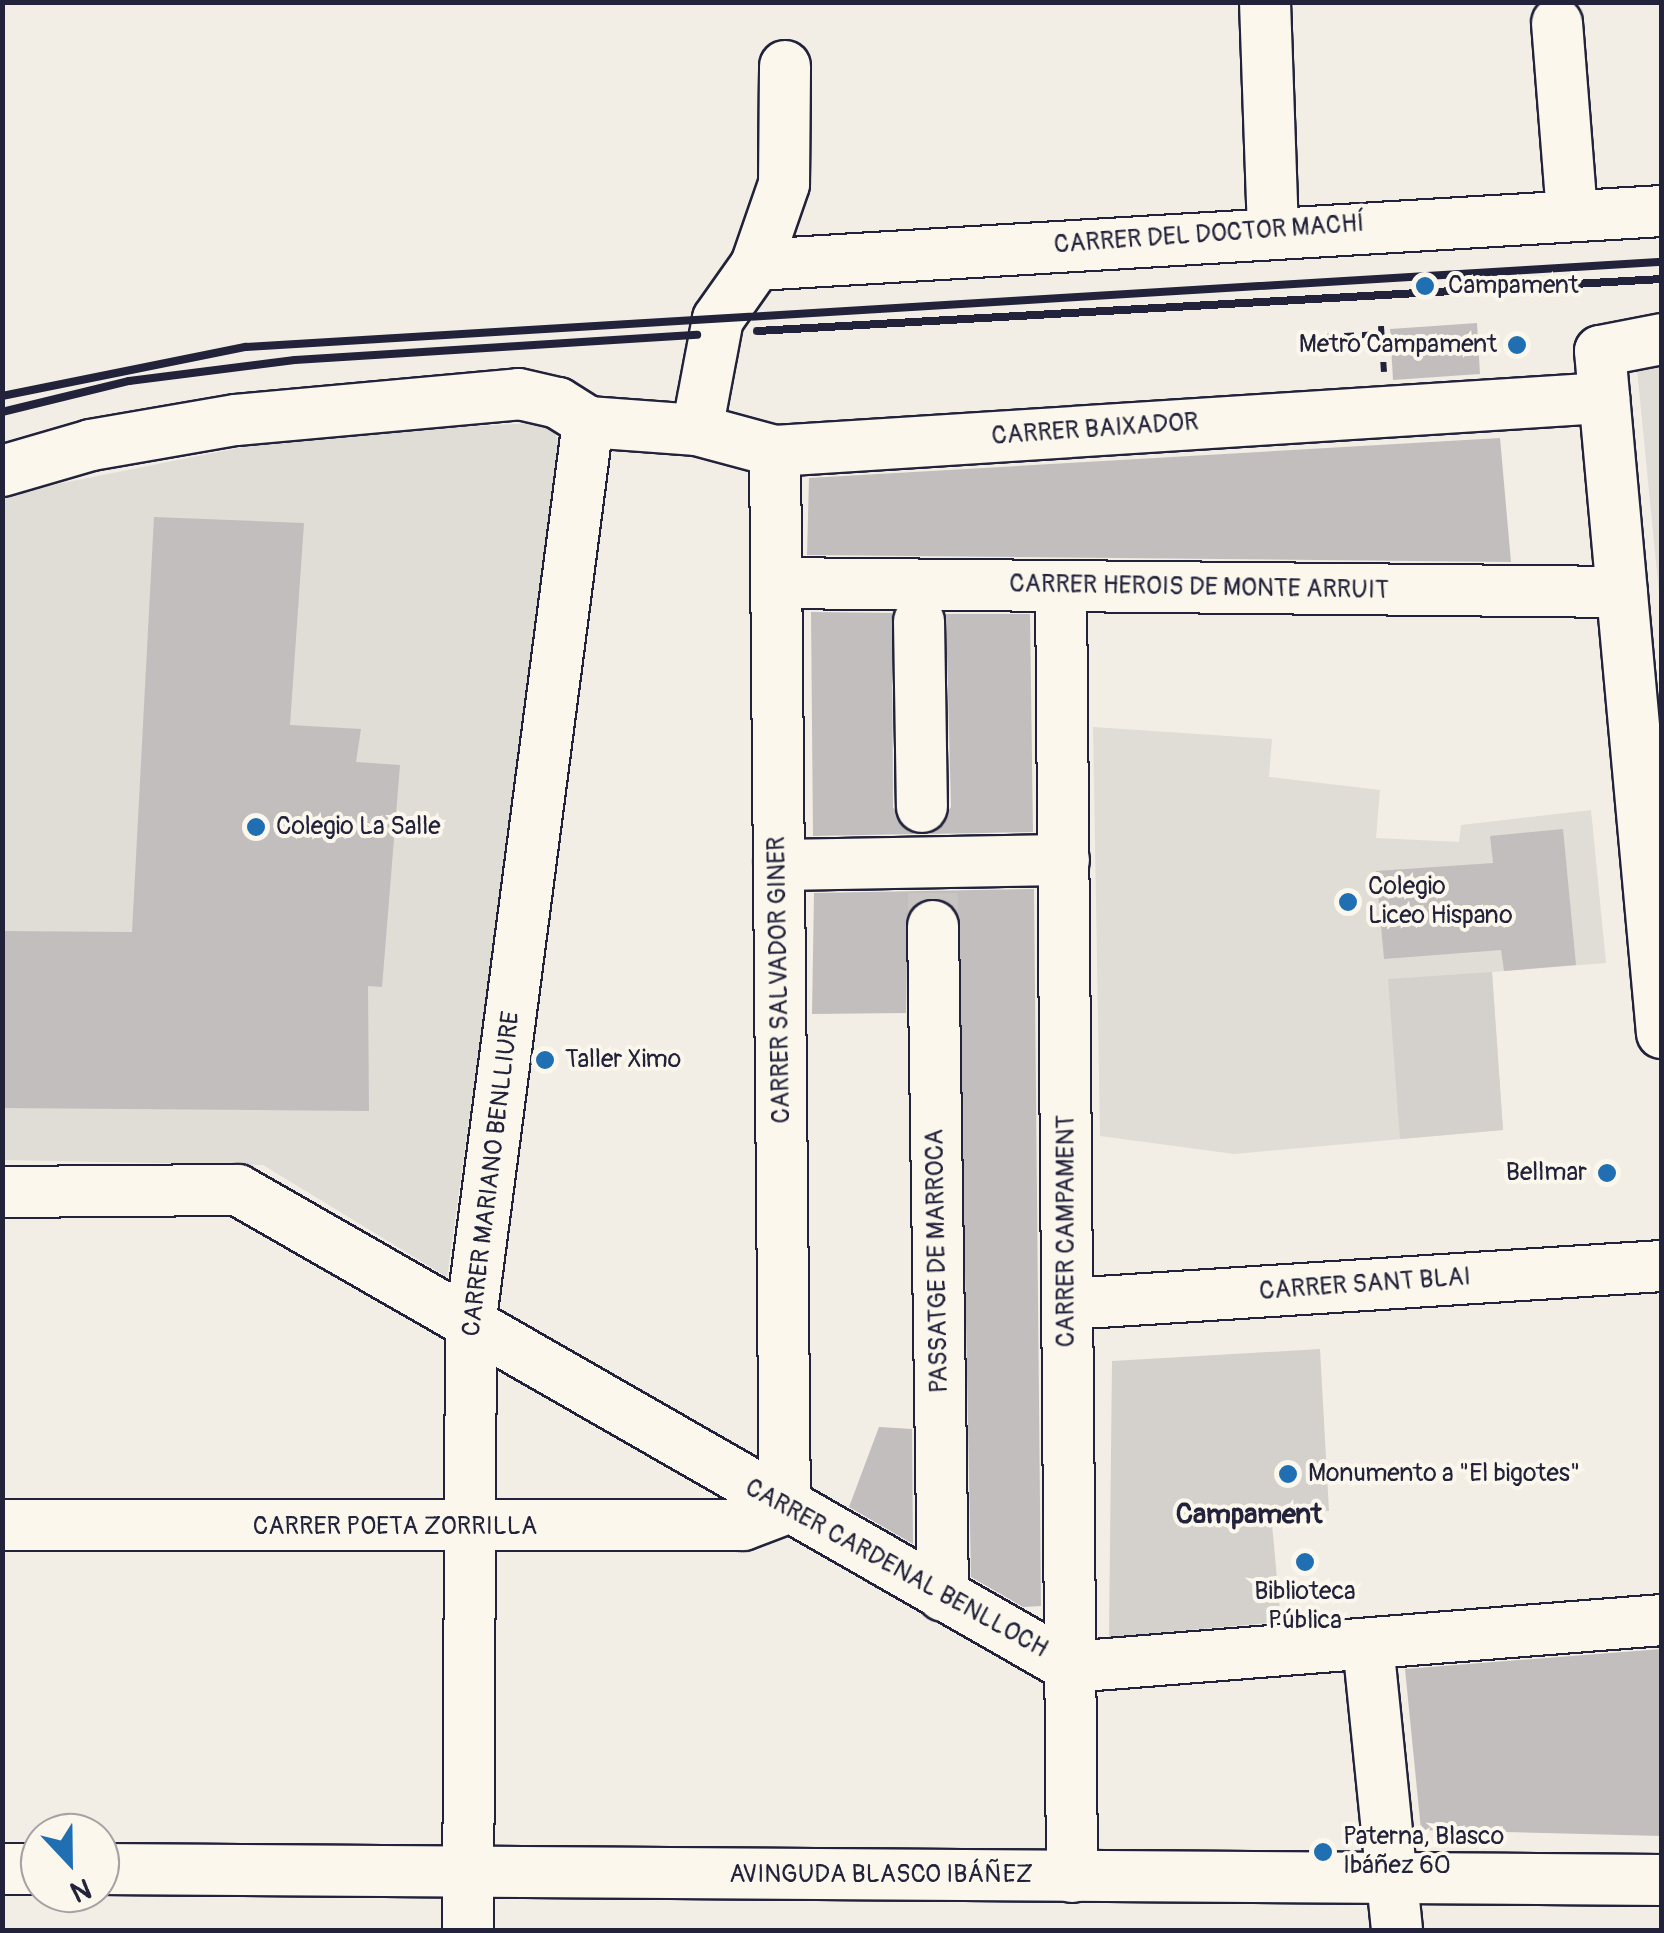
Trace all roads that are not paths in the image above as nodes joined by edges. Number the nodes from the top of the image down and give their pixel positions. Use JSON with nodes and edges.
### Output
{"nodes":[{"id":1,"x":1265,"y":2,"type":"edge"},
{"id":2,"x":1557,"y":23,"type":"dead end"},
{"id":3,"x":785,"y":66,"type":"dead end"},
{"id":4,"x":1662,"y":212,"type":"edge"},
{"id":5,"x":1572,"y":215,"type":"junction"},
{"id":6,"x":1273,"y":229,"type":"junction"},
{"id":7,"x":756,"y":265,"type":"junction"},
{"id":8,"x":1662,"y":339,"type":"edge"},
{"id":9,"x":1602,"y":374,"type":"junction"},
{"id":10,"x":588,"y":422,"type":"junction"},
{"id":11,"x":697,"y":430,"type":"junction"},
{"id":12,"x":776,"y":451,"type":"junction"},
{"id":13,"x":2,"y":471,"type":"edge"},
{"id":14,"x":777,"y":583,"type":"junction"},
{"id":15,"x":1062,"y":586,"type":"junction"},
{"id":16,"x":1622,"y":592,"type":"junction"},
{"id":17,"x":919,"y":602,"type":"junction"},
{"id":18,"x":1649,"y":757,"type":"edge"},
{"id":19,"x":1064,"y":860,"type":"junction"},
{"id":20,"x":779,"y":865,"type":"junction"},
{"id":21,"x":926,"y":866,"type":"junction"},
{"id":22,"x":1662,"y":1033,"type":"edge"},
{"id":23,"x":2,"y":1192,"type":"edge"},
{"id":24,"x":1662,"y":1266,"type":"edge"},
{"id":25,"x":1068,"y":1304,"type":"junction"},
{"id":26,"x":471,"y":1318,"type":"junction"},
{"id":27,"x":785,"y":1509,"type":"junction"},
{"id":28,"x":2,"y":1525,"type":"edge"},
{"id":29,"x":468,"y":1528,"type":"junction"},
{"id":30,"x":943,"y":1596,"type":"junction"},
{"id":31,"x":1662,"y":1620,"type":"edge"},
{"id":32,"x":1368,"y":1644,"type":"junction"},
{"id":33,"x":1070,"y":1667,"type":"junction"},
{"id":34,"x":120,"y":1870,"type":"edge"},
{"id":35,"x":467,"y":1872,"type":"junction"},
{"id":36,"x":1392,"y":1876,"type":"junction"},
{"id":37,"x":1072,"y":1877,"type":"junction"},
{"id":38,"x":1662,"y":1880,"type":"edge"},
{"id":39,"x":468,"y":1930,"type":"edge"},
{"id":40,"x":1397,"y":1930,"type":"edge"}],
"edges":[{"from":1,"to":6,"type":"street"},
{"from":2,"to":5,"type":"street"},
{"from":3,"to":7,"type":"street"},
{"from":4,"to":5,"type":"street","name":"CARRER DEL DOCTOR MACHÍ"},
{"from":5,"to":6,"type":"street","name":"CARRER DEL DOCTOR MACHÍ"},
{"from":6,"to":7,"type":"street","name":"CARRER DEL DOCTOR MACHÍ"},
{"from":7,"to":11,"type":"street"},
{"from":8,"to":9,"type":"street","name":"CARRER BAIXADOR"},
{"from":9,"to":12,"type":"street","name":"CARRER BAIXADOR"},
{"from":9,"to":16,"type":"street"},
{"from":10,"to":11,"type":"street","name":"CARRER BAIXADOR"},
{"from":10,"to":13,"type":"street"},
{"from":10,"to":26,"type":"street","name":"CARRER MARIANO BENLLIURE"},
{"from":11,"to":12,"type":"street","name":"CARRER BAIXADOR"},
{"from":12,"to":14,"type":"street","name":"CARRER SALVADOR GINER"},
{"from":14,"to":17,"type":"street","name":"CARRER HEROIS DE MONTE ARRUIT"},
{"from":14,"to":20,"type":"street","name":"CARRER SALVADOR GINER"},
{"from":15,"to":16,"type":"street","name":"CARRER HEROIS DE MONTE ARRUIT"},
{"from":15,"to":17,"type":"street","name":"CARRER HEROIS DE MONTE ARRUIT"},
{"from":15,"to":19,"type":"street","name":"CARRER CAMPAMENT"},
{"from":16,"to":18,"type":"street"},
{"from":17,"to":21,"type":"street","name":"PASSATGE DE MARROCA"},
{"from":18,"to":22,"type":"street"},
{"from":19,"to":21,"type":"street"},
{"from":19,"to":25,"type":"street","name":"CARRER CAMPAMENT"},
{"from":20,"to":21,"type":"street"},
{"from":20,"to":27,"type":"street","name":"CARRER SALVADOR GINER"},
{"from":21,"to":30,"type":"street","name":"PASSATGE DE MARROCA"},
{"from":23,"to":26,"type":"street","name":"CARRER CARDENAL BENLLOCH"},
{"from":24,"to":25,"type":"street","name":"CARRER SANT BLAI"},
{"from":25,"to":33,"type":"street","name":"CARRER CAMPAMENT"},
{"from":26,"to":27,"type":"street","name":"CARRER CARDENAL BENLLOCH"},
{"from":26,"to":29,"type":"street","name":"CARRER MARIANO BENLLIURE"},
{"from":27,"to":29,"type":"street","name":"CARRER POETA ZORRILLA"},
{"from":27,"to":30,"type":"street","name":"CARRER CARDENAL BENLLOCH"},
{"from":28,"to":29,"type":"street","name":"CARRER POETA ZORRILLA"},
{"from":29,"to":35,"type":"street","name":"CARRER MARIANO BENLLIURE"},
{"from":30,"to":33,"type":"street","name":"CARRER CARDENAL BENLLOCH"},
{"from":31,"to":32,"type":"street","name":"CARRER CARDENAL BENLLOCH"},
{"from":32,"to":33,"type":"street","name":"CARRER CARDENAL BENLLOCH"},
{"from":32,"to":36,"type":"street"},
{"from":33,"to":37,"type":"street","name":"CARRER CAMPAMENT"},
{"from":34,"to":35,"type":"street","name":"AVINGUDA BLASCO IBÁÑEZ"},
{"from":35,"to":37,"type":"street","name":"AVINGUDA BLASCO IBÁÑEZ"},
{"from":35,"to":39,"type":"street","name":"CARRER MARIANO BENLLIURE"},
{"from":36,"to":37,"type":"street","name":"AVINGUDA BLASCO IBÁÑEZ"},
{"from":36,"to":38,"type":"street","name":"AVINGUDA BLASCO IBÁÑEZ"},
{"from":36,"to":40,"type":"street"}]}
